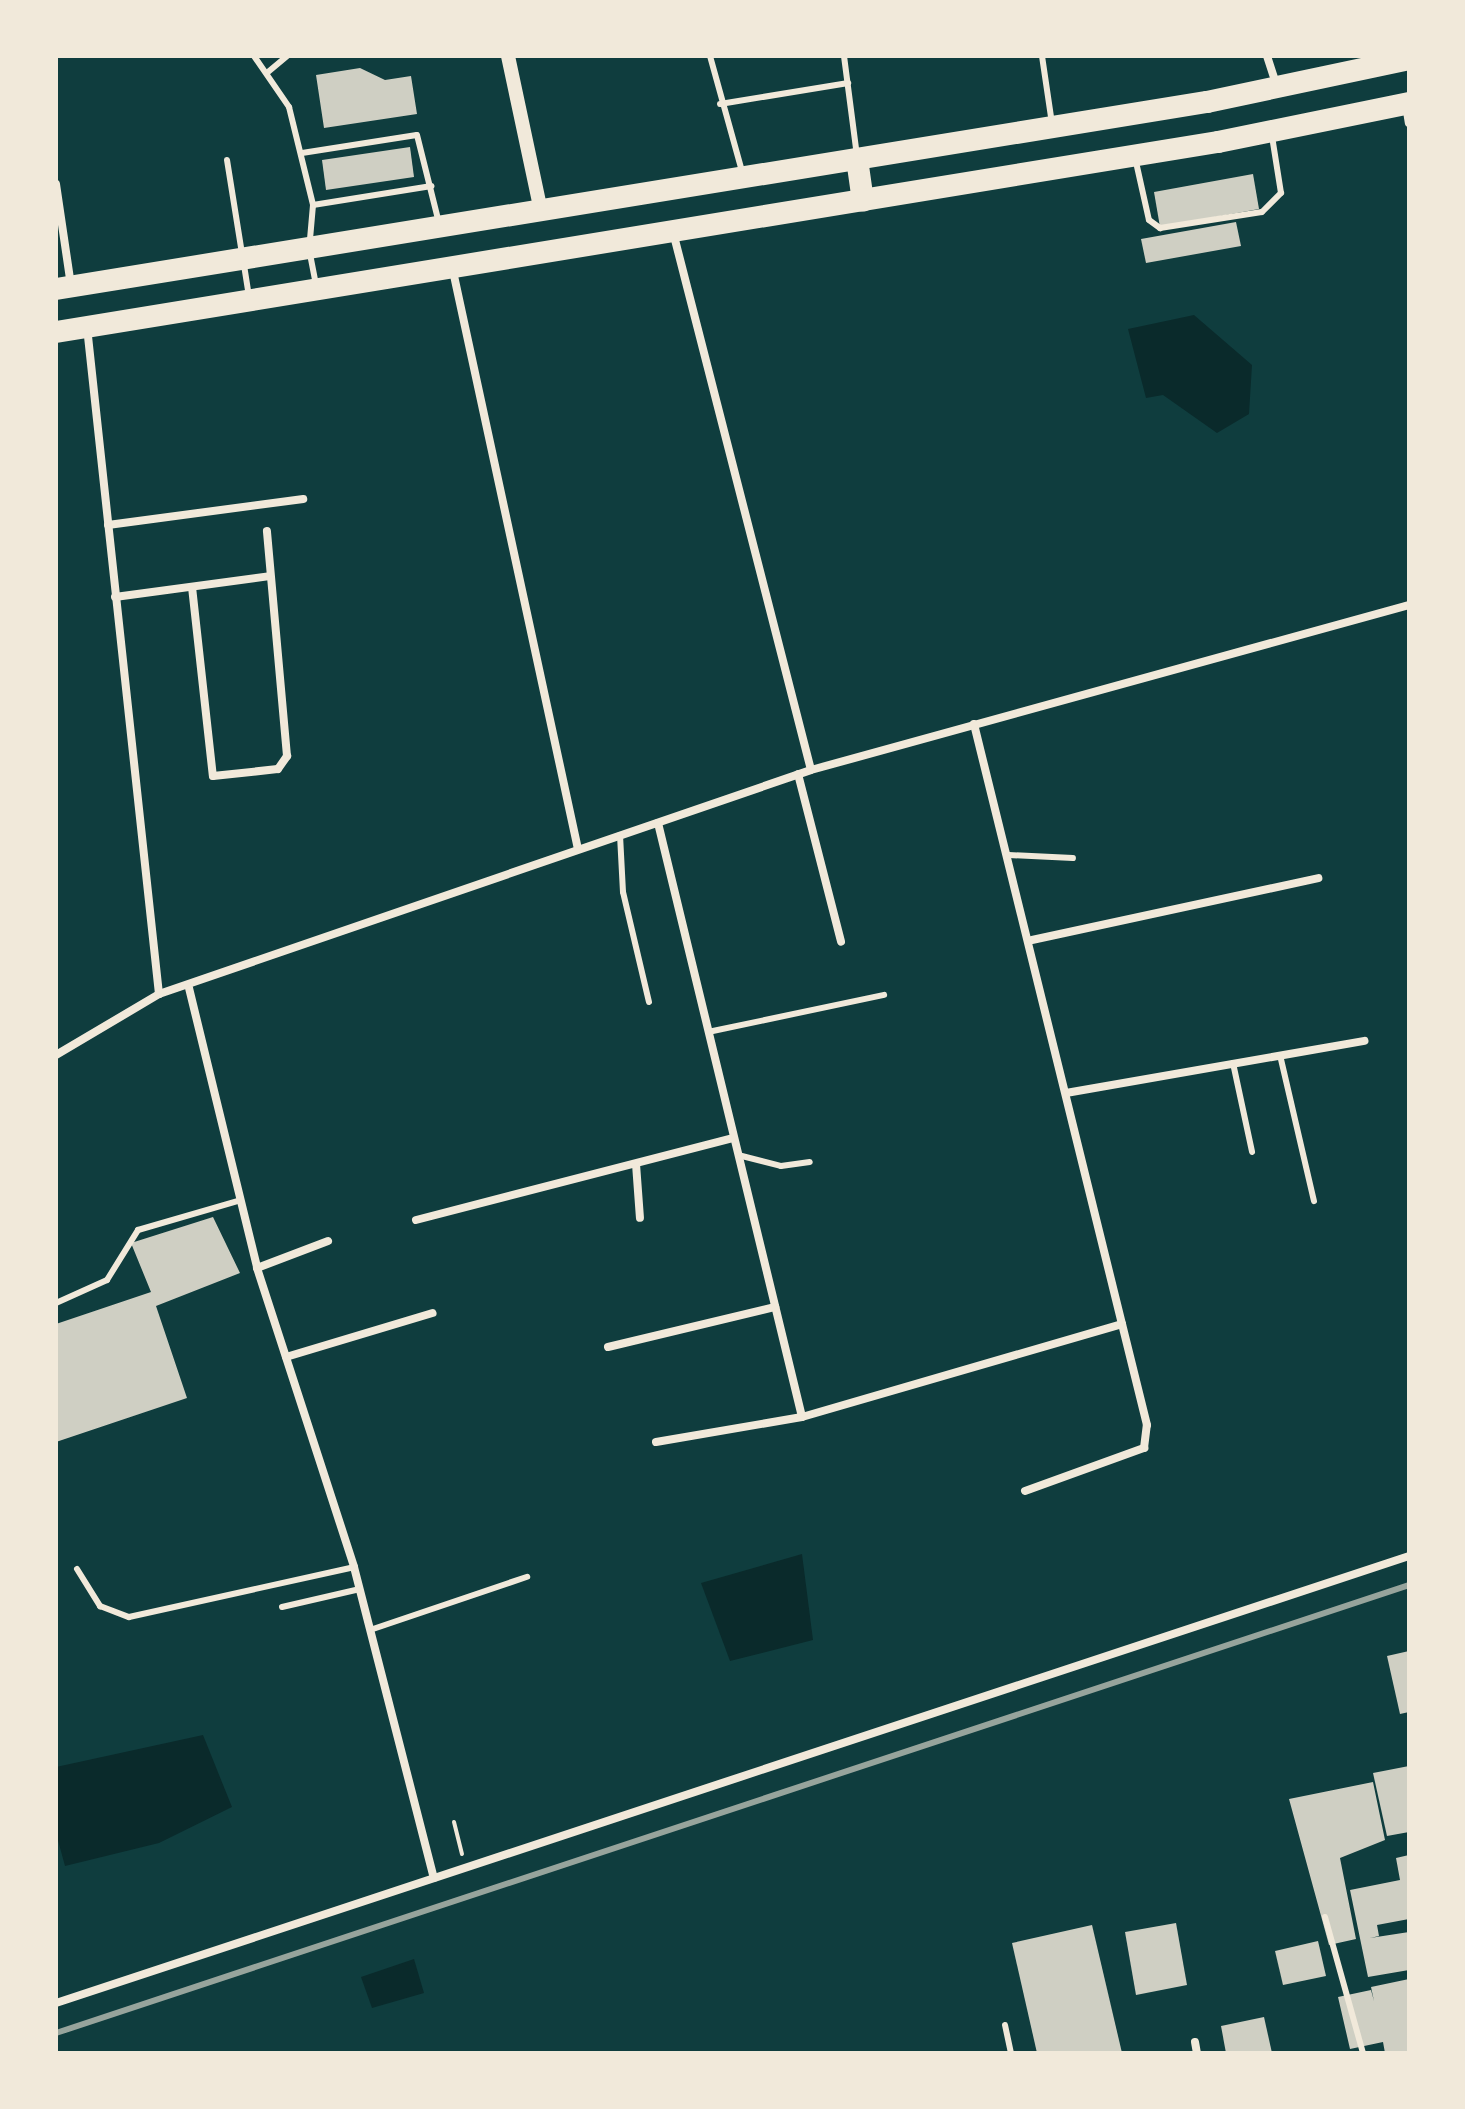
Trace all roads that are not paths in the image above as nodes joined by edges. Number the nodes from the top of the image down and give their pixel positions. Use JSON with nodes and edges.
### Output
{"nodes":[{"id":1,"x":254,"y":56,"type":"edge"},
{"id":2,"x":287,"y":56,"type":"edge"},
{"id":3,"x":508,"y":56,"type":"edge"},
{"id":4,"x":710,"y":56,"type":"edge"},
{"id":5,"x":844,"y":56,"type":"edge"},
{"id":6,"x":1042,"y":56,"type":"edge"},
{"id":7,"x":1267,"y":56,"type":"edge"},
{"id":8,"x":1397,"y":60,"type":"edge"},
{"id":9,"x":268,"y":72,"type":"junction"},
{"id":10,"x":848,"y":83,"type":"junction"},
{"id":11,"x":1277,"y":88,"type":"junction"},
{"id":12,"x":720,"y":104,"type":"junction"},
{"id":13,"x":1408,"y":110,"type":"edge"},
{"id":14,"x":1053,"y":127,"type":"junction"},
{"id":15,"x":1272,"y":132,"type":"junction"},
{"id":16,"x":302,"y":153,"type":"junction"},
{"id":17,"x":1135,"y":156,"type":"junction"},
{"id":18,"x":857,"y":159,"type":"junction"},
{"id":19,"x":227,"y":160,"type":"dead end"},
{"id":20,"x":743,"y":178,"type":"junction"},
{"id":21,"x":56,"y":184,"type":"edge"},
{"id":22,"x":431,"y":186,"type":"junction"},
{"id":23,"x":863,"y":201,"type":"junction"},
{"id":24,"x":313,"y":205,"type":"junction"},
{"id":25,"x":541,"y":211,"type":"junction"},
{"id":26,"x":439,"y":227,"type":"junction"},
{"id":27,"x":673,"y":232,"type":"junction"},
{"id":28,"x":309,"y":248,"type":"junction"},
{"id":29,"x":243,"y":259,"type":"junction"},
{"id":30,"x":452,"y":268,"type":"junction"},
{"id":31,"x":64,"y":288,"type":"edge"},
{"id":32,"x":317,"y":290,"type":"junction"},
{"id":33,"x":250,"y":301,"type":"junction"},
{"id":34,"x":87,"y":327,"type":"junction"},
{"id":35,"x":56,"y":332,"type":"edge"},
{"id":36,"x":303,"y":499,"type":"dead end"},
{"id":37,"x":108,"y":525,"type":"junction"},
{"id":38,"x":267,"y":531,"type":"dead end"},
{"id":39,"x":270,"y":576,"type":"junction"},
{"id":40,"x":192,"y":587,"type":"junction"},
{"id":41,"x":115,"y":597,"type":"junction"},
{"id":42,"x":1409,"y":605,"type":"edge"},
{"id":43,"x":974,"y":724,"type":"junction"},
{"id":44,"x":811,"y":770,"type":"junction"},
{"id":45,"x":798,"y":774,"type":"junction"},
{"id":46,"x":658,"y":823,"type":"junction"},
{"id":47,"x":620,"y":835,"type":"junction"},
{"id":48,"x":578,"y":849,"type":"junction"},
{"id":49,"x":1009,"y":855,"type":"junction"},
{"id":50,"x":1073,"y":858,"type":"dead end"},
{"id":51,"x":1318,"y":878,"type":"dead end"},
{"id":52,"x":1032,"y":940,"type":"junction"},
{"id":53,"x":841,"y":942,"type":"dead end"},
{"id":54,"x":189,"y":988,"type":"junction"},
{"id":55,"x":159,"y":994,"type":"junction"},
{"id":56,"x":884,"y":995,"type":"dead end"},
{"id":57,"x":649,"y":1002,"type":"dead end"},
{"id":58,"x":708,"y":1032,"type":"junction"},
{"id":59,"x":1364,"y":1041,"type":"dead end"},
{"id":60,"x":56,"y":1055,"type":"edge"},
{"id":61,"x":1280,"y":1055,"type":"junction"},
{"id":62,"x":1233,"y":1063,"type":"junction"},
{"id":63,"x":1066,"y":1093,"type":"junction"},
{"id":64,"x":733,"y":1138,"type":"junction"},
{"id":65,"x":1252,"y":1152,"type":"dead end"},
{"id":66,"x":738,"y":1155,"type":"junction"},
{"id":67,"x":810,"y":1162,"type":"dead end"},
{"id":68,"x":636,"y":1164,"type":"junction"},
{"id":69,"x":241,"y":1200,"type":"junction"},
{"id":70,"x":1314,"y":1201,"type":"dead end"},
{"id":71,"x":640,"y":1218,"type":"dead end"},
{"id":72,"x":416,"y":1220,"type":"dead end"},
{"id":73,"x":328,"y":1241,"type":"dead end"},
{"id":74,"x":257,"y":1268,"type":"junction"},
{"id":75,"x":56,"y":1303,"type":"edge"},
{"id":76,"x":775,"y":1307,"type":"junction"},
{"id":77,"x":433,"y":1313,"type":"dead end"},
{"id":78,"x":1122,"y":1324,"type":"junction"},
{"id":79,"x":608,"y":1347,"type":"dead end"},
{"id":80,"x":286,"y":1357,"type":"junction"},
{"id":81,"x":802,"y":1417,"type":"junction"},
{"id":82,"x":656,"y":1442,"type":"dead end"},
{"id":83,"x":1025,"y":1491,"type":"dead end"},
{"id":84,"x":1409,"y":1556,"type":"edge"},
{"id":85,"x":354,"y":1567,"type":"junction"},
{"id":86,"x":77,"y":1569,"type":"dead end"},
{"id":87,"x":527,"y":1577,"type":"dead end"},
{"id":88,"x":360,"y":1589,"type":"junction"},
{"id":89,"x":282,"y":1607,"type":"dead end"},
{"id":90,"x":370,"y":1630,"type":"junction"},
{"id":91,"x":434,"y":1878,"type":"junction"},
{"id":92,"x":1325,"y":1917,"type":"dead end"},
{"id":93,"x":56,"y":2003,"type":"edge"},
{"id":94,"x":1005,"y":2025,"type":"dead end"},
{"id":95,"x":1195,"y":2042,"type":"dead end"},
{"id":96,"x":1011,"y":2053,"type":"edge"},
{"id":97,"x":1197,"y":2053,"type":"edge"},
{"id":98,"x":1363,"y":2053,"type":"edge"}],
"edges":[{"from":1,"to":9,"type":"lane"},
{"from":2,"to":9,"type":"lane"},
{"from":3,"to":25,"type":"street"},
{"from":4,"to":12,"type":"lane"},
{"from":5,"to":10,"type":"lane"},
{"from":6,"to":14,"type":"lane"},
{"from":7,"to":11,"type":"street"},
{"from":8,"to":11,"type":"highway"},
{"from":9,"to":16,"type":"lane"},
{"from":10,"to":12,"type":"lane"},
{"from":10,"to":18,"type":"lane"},
{"from":11,"to":14,"type":"highway"},
{"from":12,"to":20,"type":"lane"},
{"from":13,"to":15,"type":"highway"},
{"from":14,"to":18,"type":"highway"},
{"from":15,"to":17,"type":"highway"},
{"from":15,"to":17,"type":"lane"},
{"from":16,"to":22,"type":"lane"},
{"from":16,"to":24,"type":"lane"},
{"from":17,"to":23,"type":"highway"},
{"from":18,"to":20,"type":"highway"},
{"from":18,"to":23,"type":"highway"},
{"from":19,"to":29,"type":"lane"},
{"from":20,"to":25,"type":"highway"},
{"from":21,"to":31,"type":"street"},
{"from":22,"to":24,"type":"lane"},
{"from":22,"to":26,"type":"lane"},
{"from":23,"to":27,"type":"highway"},
{"from":24,"to":28,"type":"lane"},
{"from":25,"to":26,"type":"highway"},
{"from":26,"to":28,"type":"highway"},
{"from":27,"to":30,"type":"highway"},
{"from":27,"to":44,"type":"street"},
{"from":28,"to":29,"type":"highway"},
{"from":28,"to":32,"type":"lane"},
{"from":29,"to":31,"type":"highway"},
{"from":29,"to":33,"type":"lane"},
{"from":30,"to":32,"type":"highway"},
{"from":30,"to":48,"type":"street"},
{"from":32,"to":33,"type":"highway"},
{"from":33,"to":34,"type":"highway"},
{"from":34,"to":35,"type":"highway"},
{"from":34,"to":37,"type":"street"},
{"from":36,"to":37,"type":"street"},
{"from":37,"to":41,"type":"street"},
{"from":38,"to":39,"type":"street"},
{"from":39,"to":40,"type":"street"},
{"from":39,"to":40,"type":"street"},
{"from":40,"to":41,"type":"street"},
{"from":41,"to":55,"type":"street"},
{"from":42,"to":43,"type":"street"},
{"from":43,"to":44,"type":"street"},
{"from":43,"to":49,"type":"street"},
{"from":44,"to":45,"type":"street"},
{"from":45,"to":46,"type":"street"},
{"from":45,"to":53,"type":"street"},
{"from":46,"to":47,"type":"street"},
{"from":46,"to":58,"type":"street"},
{"from":47,"to":48,"type":"street"},
{"from":47,"to":57,"type":"lane"},
{"from":48,"to":54,"type":"street"},
{"from":49,"to":50,"type":"lane"},
{"from":49,"to":52,"type":"street"},
{"from":51,"to":52,"type":"street"},
{"from":52,"to":63,"type":"street"},
{"from":54,"to":55,"type":"street"},
{"from":54,"to":69,"type":"street"},
{"from":55,"to":60,"type":"street"},
{"from":56,"to":58,"type":"lane"},
{"from":58,"to":64,"type":"street"},
{"from":59,"to":61,"type":"street"},
{"from":61,"to":62,"type":"street"},
{"from":61,"to":70,"type":"lane"},
{"from":62,"to":63,"type":"street"},
{"from":62,"to":65,"type":"lane"},
{"from":63,"to":78,"type":"street"},
{"from":64,"to":66,"type":"street"},
{"from":64,"to":68,"type":"street"},
{"from":66,"to":67,"type":"lane"},
{"from":66,"to":76,"type":"street"},
{"from":68,"to":71,"type":"street"},
{"from":68,"to":72,"type":"street"},
{"from":69,"to":74,"type":"street"},
{"from":69,"to":75,"type":"lane"},
{"from":73,"to":74,"type":"street"},
{"from":74,"to":80,"type":"street"},
{"from":76,"to":79,"type":"street"},
{"from":76,"to":81,"type":"street"},
{"from":77,"to":80,"type":"street"},
{"from":78,"to":81,"type":"street"},
{"from":78,"to":83,"type":"street"},
{"from":80,"to":85,"type":"street"},
{"from":81,"to":82,"type":"street"},
{"from":84,"to":91,"type":"street"},
{"from":85,"to":86,"type":"lane"},
{"from":85,"to":88,"type":"street"},
{"from":87,"to":90,"type":"lane"},
{"from":88,"to":89,"type":"lane"},
{"from":88,"to":90,"type":"street"},
{"from":90,"to":91,"type":"street"},
{"from":91,"to":93,"type":"street"},
{"from":92,"to":98,"type":"lane"},
{"from":94,"to":96,"type":"lane"},
{"from":95,"to":97,"type":"street"}]}
